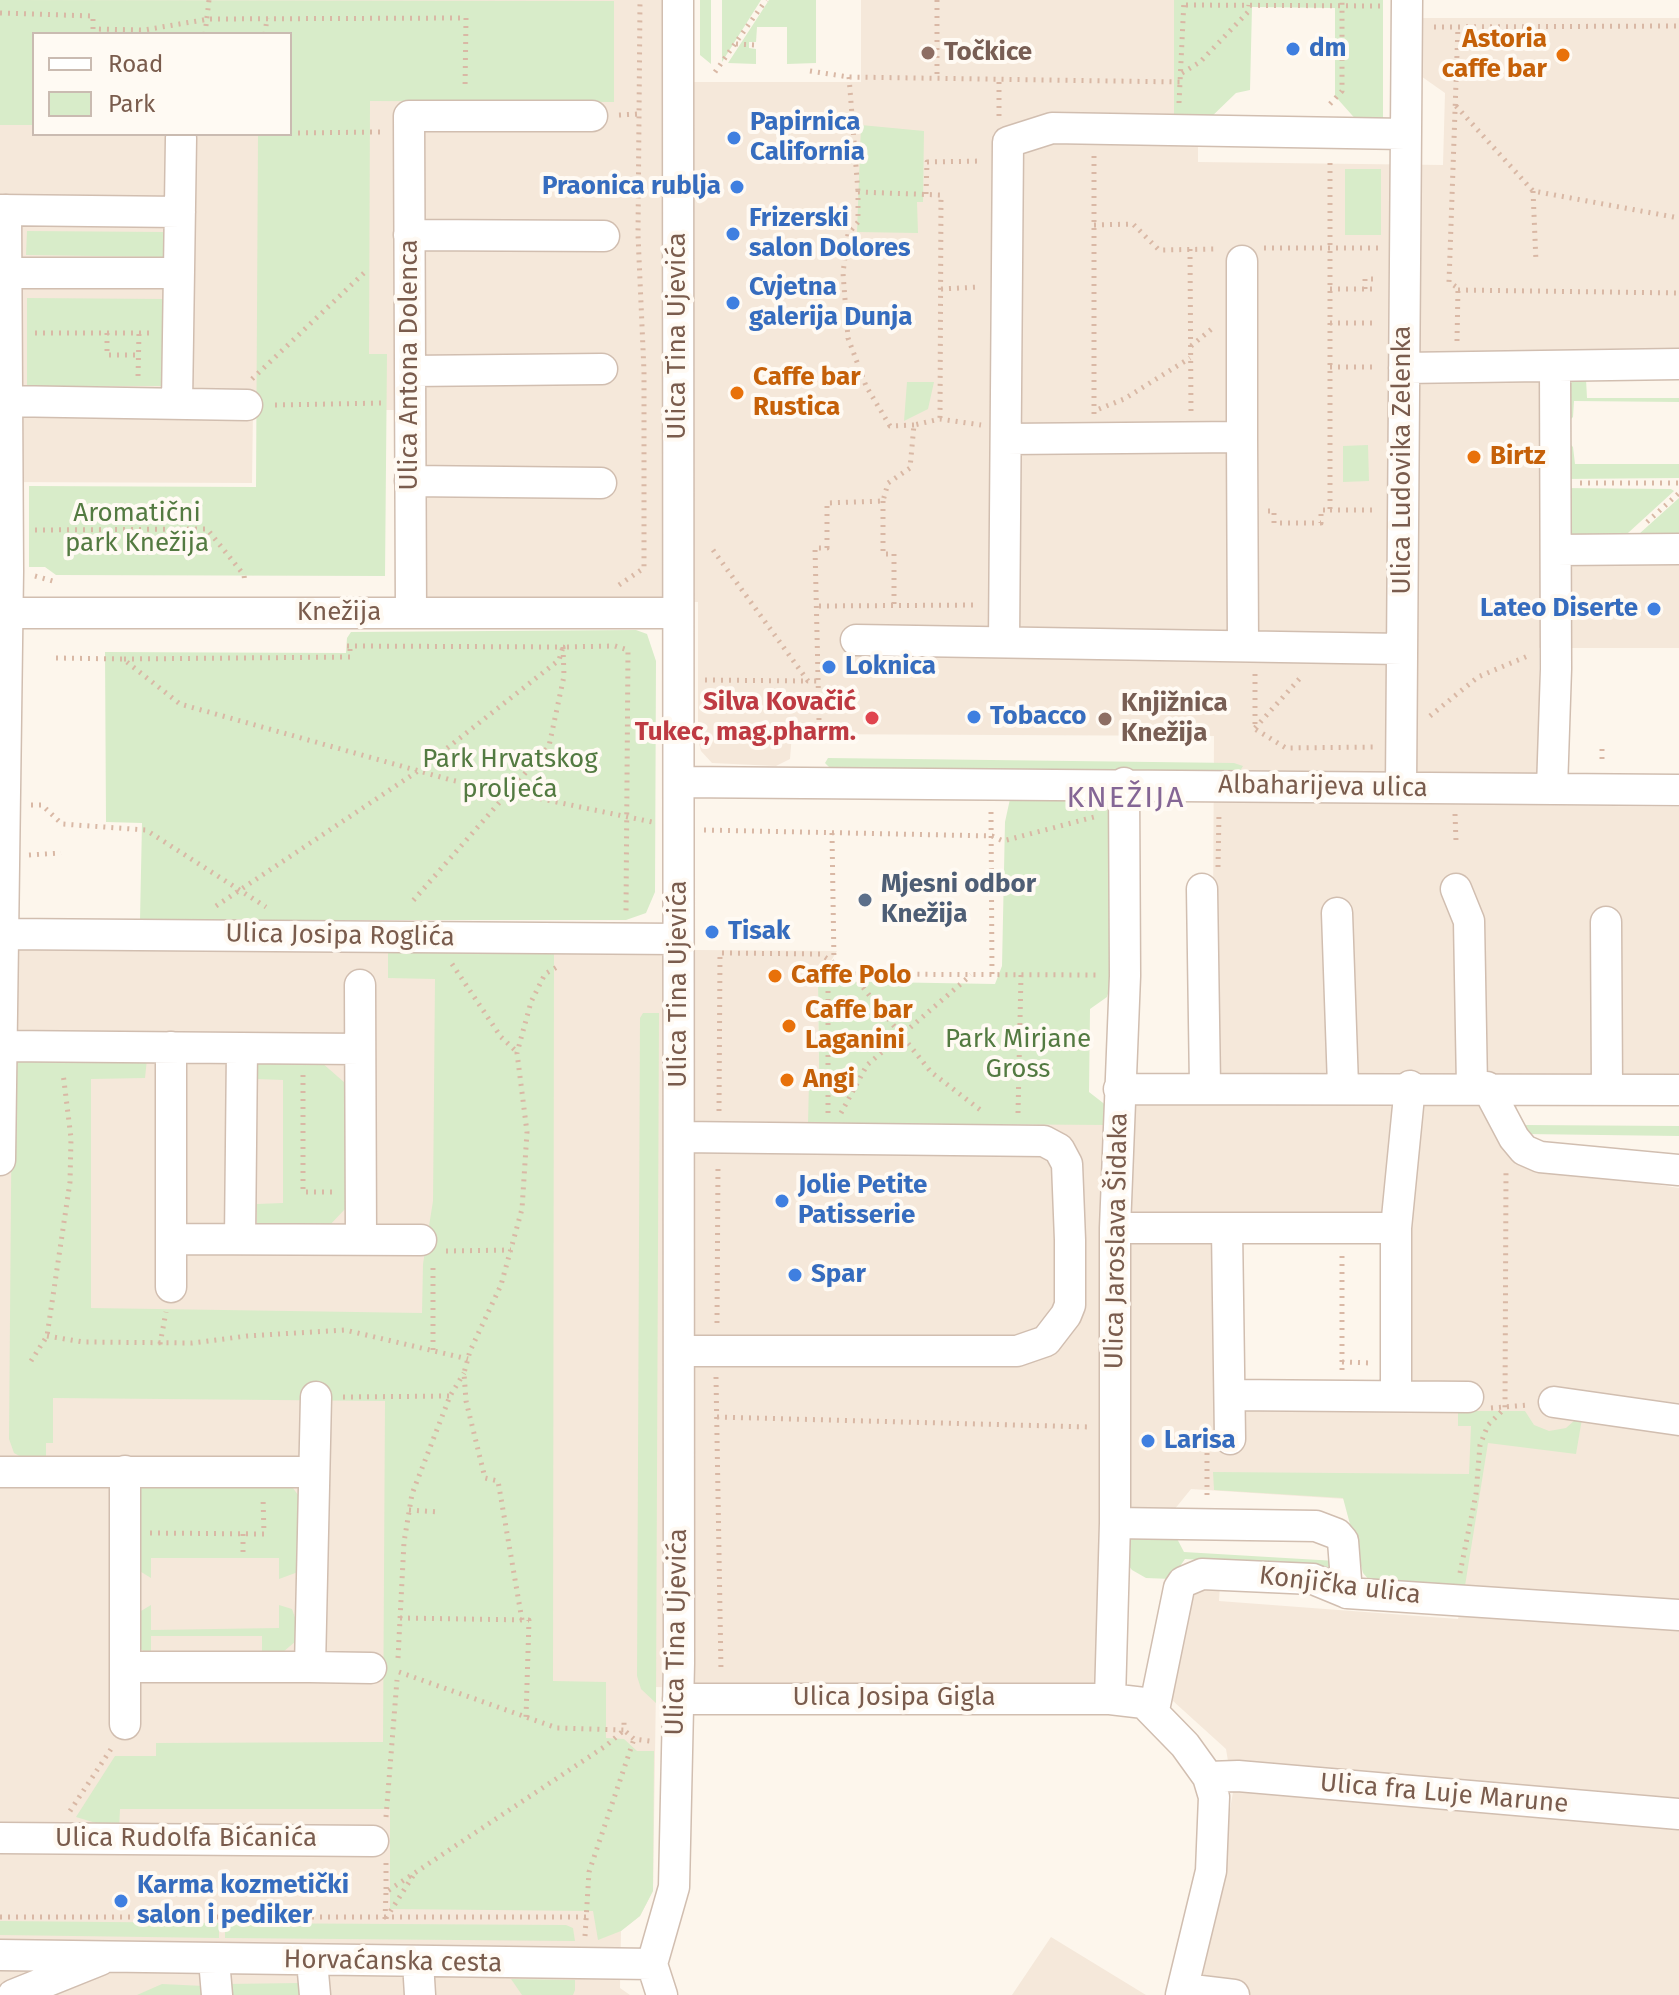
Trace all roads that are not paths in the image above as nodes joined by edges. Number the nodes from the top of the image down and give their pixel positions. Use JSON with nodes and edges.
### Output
{"nodes":[{"id":1,"x":678,"y":0,"type":"edge"},
{"id":2,"x":1407,"y":0,"type":"edge"},
{"id":3,"x":592,"y":116,"type":"dead end"},
{"id":4,"x":1405,"y":134,"type":"junction"},
{"id":5,"x":181,"y":138,"type":"dead end"},
{"id":6,"x":3,"y":210,"type":"edge"},
{"id":7,"x":180,"y":212,"type":"junction"},
{"id":8,"x":409,"y":235,"type":"junction"},
{"id":9,"x":604,"y":236,"type":"dead end"},
{"id":10,"x":1245,"y":253,"type":"road end"},
{"id":11,"x":5,"y":273,"type":"junction"},
{"id":12,"x":179,"y":273,"type":"junction"},
{"id":13,"x":1679,"y":364,"type":"edge"},
{"id":14,"x":1555,"y":366,"type":"junction"},
{"id":15,"x":1391,"y":367,"type":"junction"},
{"id":16,"x":602,"y":369,"type":"dead end"},
{"id":17,"x":410,"y":371,"type":"junction"},
{"id":18,"x":4,"y":401,"type":"junction"},
{"id":19,"x":177,"y":403,"type":"junction"},
{"id":20,"x":247,"y":405,"type":"road end"},
{"id":21,"x":1006,"y":434,"type":"junction"},
{"id":22,"x":1242,"y":437,"type":"junction"},
{"id":23,"x":410,"y":481,"type":"junction"},
{"id":24,"x":601,"y":483,"type":"dead end"},
{"id":25,"x":1679,"y":549,"type":"edge"},
{"id":26,"x":1556,"y":550,"type":"junction"},
{"id":27,"x":3,"y":613,"type":"edge"},
{"id":28,"x":411,"y":613,"type":"junction"},
{"id":29,"x":678,"y":613,"type":"junction"},
{"id":30,"x":856,"y":640,"type":"dead end"},
{"id":31,"x":1004,"y":642,"type":"junction"},
{"id":32,"x":1249,"y":646,"type":"junction"},
{"id":33,"x":1402,"y":649,"type":"junction"},
{"id":34,"x":679,"y":782,"type":"junction"},
{"id":35,"x":1124,"y":783,"type":"junction"},
{"id":36,"x":1401,"y":787,"type":"junction"},
{"id":37,"x":1552,"y":789,"type":"junction"},
{"id":38,"x":1679,"y":790,"type":"edge"},
{"id":39,"x":1202,"y":889,"type":"road end"},
{"id":40,"x":1456,"y":889,"type":"dead end"},
{"id":41,"x":1337,"y":913,"type":"dead end"},
{"id":42,"x":1606,"y":922,"type":"dead end"},
{"id":43,"x":3,"y":934,"type":"junction"},
{"id":44,"x":678,"y":939,"type":"junction"},
{"id":45,"x":360,"y":985,"type":"dead end"},
{"id":46,"x":2,"y":1046,"type":"edge"},
{"id":47,"x":171,"y":1047,"type":"junction"},
{"id":48,"x":242,"y":1049,"type":"junction"},
{"id":49,"x":360,"y":1049,"type":"junction"},
{"id":50,"x":1205,"y":1086,"type":"junction"},
{"id":51,"x":1343,"y":1086,"type":"junction"},
{"id":52,"x":1410,"y":1086,"type":"junction"},
{"id":53,"x":1480,"y":1087,"type":"junction"},
{"id":54,"x":1607,"y":1088,"type":"junction"},
{"id":55,"x":1119,"y":1089,"type":"junction"},
{"id":56,"x":1679,"y":1090,"type":"edge"},
{"id":57,"x":679,"y":1137,"type":"junction"},
{"id":58,"x":0,"y":1160,"type":"edge"},
{"id":59,"x":1679,"y":1170,"type":"edge"},
{"id":60,"x":1115,"y":1228,"type":"junction"},
{"id":61,"x":1396,"y":1228,"type":"junction"},
{"id":62,"x":1227,"y":1229,"type":"junction"},
{"id":63,"x":171,"y":1239,"type":"junction"},
{"id":64,"x":240,"y":1239,"type":"junction"},
{"id":65,"x":361,"y":1239,"type":"junction"},
{"id":66,"x":421,"y":1240,"type":"dead end"},
{"id":67,"x":171,"y":1287,"type":"dead end"},
{"id":68,"x":680,"y":1351,"type":"junction"},
{"id":69,"x":1230,"y":1395,"type":"junction"},
{"id":70,"x":1396,"y":1395,"type":"junction"},
{"id":71,"x":329,"y":1397,"type":"road end"},
{"id":72,"x":1468,"y":1397,"type":"road end"},
{"id":73,"x":1554,"y":1402,"type":"road end"},
{"id":74,"x":1679,"y":1420,"type":"edge"},
{"id":75,"x":1230,"y":1439,"type":"road end"},
{"id":76,"x":125,"y":1471,"type":"junction"},
{"id":77,"x":0,"y":1472,"type":"edge"},
{"id":78,"x":314,"y":1472,"type":"junction"},
{"id":79,"x":1115,"y":1523,"type":"junction"},
{"id":80,"x":1347,"y":1593,"type":"junction"},
{"id":81,"x":1679,"y":1615,"type":"edge"},
{"id":82,"x":125,"y":1667,"type":"junction"},
{"id":83,"x":310,"y":1667,"type":"junction"},
{"id":84,"x":384,"y":1670,"type":"road end"},
{"id":85,"x":678,"y":1699,"type":"junction"},
{"id":86,"x":1110,"y":1699,"type":"junction"},
{"id":87,"x":1154,"y":1710,"type":"junction"},
{"id":88,"x":125,"y":1724,"type":"road end"},
{"id":89,"x":1208,"y":1777,"type":"junction"},
{"id":90,"x":1679,"y":1814,"type":"edge"},
{"id":91,"x":0,"y":1838,"type":"edge"},
{"id":92,"x":382,"y":1842,"type":"road end"},
{"id":93,"x":0,"y":1955,"type":"edge"},
{"id":94,"x":102,"y":1959,"type":"junction"},
{"id":95,"x":214,"y":1960,"type":"junction"},
{"id":96,"x":312,"y":1961,"type":"junction"},
{"id":97,"x":418,"y":1962,"type":"junction"},
{"id":98,"x":652,"y":1964,"type":"junction"},
{"id":99,"x":1183,"y":1992,"type":"edge"},
{"id":100,"x":13,"y":1995,"type":"edge"},
{"id":101,"x":217,"y":1995,"type":"edge"},
{"id":102,"x":315,"y":1995,"type":"edge"},
{"id":103,"x":420,"y":1995,"type":"edge"},
{"id":104,"x":662,"y":1995,"type":"edge"},
{"id":105,"x":1234,"y":1995,"type":"edge"}],
"edges":[{"from":1,"to":29,"type":"street","name":"Ulica Tina Ujevića"},
{"from":2,"to":4,"type":"street","name":"Ulica Ludovika Zelenka"},
{"from":3,"to":8,"type":"street","name":"Ulica Antona Dolenca"},
{"from":4,"to":15,"type":"street","name":"Ulica Ludovika Zelenka"},
{"from":4,"to":21,"type":"street"},
{"from":5,"to":7,"type":"street"},
{"from":6,"to":7,"type":"street"},
{"from":6,"to":11,"type":"street"},
{"from":7,"to":12,"type":"street"},
{"from":8,"to":9,"type":"street"},
{"from":8,"to":17,"type":"street","name":"Ulica Antona Dolenca"},
{"from":10,"to":22,"type":"street"},
{"from":11,"to":12,"type":"street"},
{"from":11,"to":18,"type":"street"},
{"from":12,"to":19,"type":"street"},
{"from":13,"to":14,"type":"street"},
{"from":14,"to":15,"type":"street"},
{"from":14,"to":26,"type":"street"},
{"from":15,"to":33,"type":"street","name":"Ulica Ludovika Zelenka"},
{"from":16,"to":17,"type":"street"},
{"from":17,"to":23,"type":"street","name":"Ulica Antona Dolenca"},
{"from":18,"to":19,"type":"street"},
{"from":18,"to":27,"type":"street"},
{"from":19,"to":20,"type":"street"},
{"from":21,"to":22,"type":"street"},
{"from":21,"to":31,"type":"street"},
{"from":22,"to":32,"type":"street"},
{"from":23,"to":24,"type":"street"},
{"from":23,"to":28,"type":"street","name":"Ulica Antona Dolenca"},
{"from":25,"to":26,"type":"street"},
{"from":26,"to":37,"type":"street"},
{"from":27,"to":28,"type":"street","name":"Knežija"},
{"from":27,"to":43,"type":"street"},
{"from":28,"to":29,"type":"street","name":"Knežija"},
{"from":29,"to":34,"type":"street","name":"Ulica Tina Ujevića"},
{"from":30,"to":31,"type":"street"},
{"from":31,"to":32,"type":"street"},
{"from":32,"to":33,"type":"street"},
{"from":33,"to":36,"type":"street","name":"Ulica Ludovika Zelenka"},
{"from":34,"to":35,"type":"street","name":"Albaharijeva ulica"},
{"from":34,"to":44,"type":"street","name":"Ulica Tina Ujevića"},
{"from":35,"to":36,"type":"street","name":"Albaharijeva ulica"},
{"from":35,"to":55,"type":"street","name":"Ulica Jaroslava Šidaka"},
{"from":36,"to":37,"type":"street","name":"Albaharijeva ulica"},
{"from":37,"to":38,"type":"street","name":"Albaharijeva ulica"},
{"from":39,"to":50,"type":"street"},
{"from":40,"to":53,"type":"street"},
{"from":41,"to":51,"type":"street"},
{"from":42,"to":54,"type":"street"},
{"from":43,"to":44,"type":"street","name":"Ulica Josipa Roglića"},
{"from":43,"to":46,"type":"street"},
{"from":44,"to":57,"type":"street","name":"Ulica Tina Ujevića"},
{"from":45,"to":49,"type":"street"},
{"from":46,"to":47,"type":"street"},
{"from":46,"to":58,"type":"street"},
{"from":47,"to":48,"type":"street"},
{"from":47,"to":63,"type":"street"},
{"from":48,"to":49,"type":"street"},
{"from":48,"to":64,"type":"street"},
{"from":49,"to":65,"type":"street"},
{"from":50,"to":51,"type":"street"},
{"from":50,"to":55,"type":"street"},
{"from":51,"to":52,"type":"street"},
{"from":52,"to":53,"type":"street"},
{"from":52,"to":61,"type":"street"},
{"from":53,"to":54,"type":"street"},
{"from":53,"to":59,"type":"street"},
{"from":54,"to":56,"type":"street"},
{"from":55,"to":60,"type":"street","name":"Ulica Jaroslava Šidaka"},
{"from":57,"to":68,"type":"street","name":"Ulica Tina Ujevića"},
{"from":57,"to":68,"type":"street"},
{"from":60,"to":62,"type":"street"},
{"from":60,"to":79,"type":"street","name":"Ulica Jaroslava Šidaka"},
{"from":61,"to":62,"type":"street"},
{"from":61,"to":70,"type":"street"},
{"from":62,"to":69,"type":"street"},
{"from":63,"to":64,"type":"street"},
{"from":63,"to":67,"type":"street"},
{"from":64,"to":65,"type":"street"},
{"from":65,"to":66,"type":"street"},
{"from":68,"to":85,"type":"street","name":"Ulica Tina Ujevića"},
{"from":69,"to":70,"type":"street"},
{"from":69,"to":75,"type":"street"},
{"from":70,"to":72,"type":"street"},
{"from":71,"to":78,"type":"street"},
{"from":73,"to":74,"type":"street"},
{"from":76,"to":77,"type":"street"},
{"from":76,"to":78,"type":"street"},
{"from":76,"to":82,"type":"street"},
{"from":78,"to":83,"type":"street"},
{"from":79,"to":80,"type":"street"},
{"from":79,"to":86,"type":"street","name":"Ulica Jaroslava Šidaka"},
{"from":80,"to":81,"type":"street","name":"Konjička ulica"},
{"from":80,"to":87,"type":"street","name":"Konjička ulica"},
{"from":82,"to":83,"type":"street"},
{"from":82,"to":88,"type":"street"},
{"from":83,"to":84,"type":"street"},
{"from":85,"to":86,"type":"street","name":"Ulica Josipa Gigla"},
{"from":85,"to":98,"type":"street","name":"Ulica Tina Ujevića"},
{"from":86,"to":87,"type":"street","name":"Ulica Josipa Gigla"},
{"from":87,"to":89,"type":"street"},
{"from":89,"to":90,"type":"street","name":"Ulica fra Luje Marune"},
{"from":89,"to":99,"type":"street"},
{"from":91,"to":92,"type":"street","name":"Ulica Rudolfa Bićanića"},
{"from":93,"to":94,"type":"street","name":"Horvaćanska cesta"},
{"from":94,"to":95,"type":"street","name":"Horvaćanska cesta"},
{"from":94,"to":100,"type":"street","name":"Horvaćanska cesta"},
{"from":95,"to":96,"type":"street","name":"Horvaćanska cesta"},
{"from":95,"to":101,"type":"street"},
{"from":96,"to":97,"type":"street","name":"Horvaćanska cesta"},
{"from":96,"to":102,"type":"street"},
{"from":97,"to":98,"type":"street","name":"Horvaćanska cesta"},
{"from":97,"to":103,"type":"street"},
{"from":98,"to":104,"type":"street"},
{"from":99,"to":105,"type":"street"}]}
